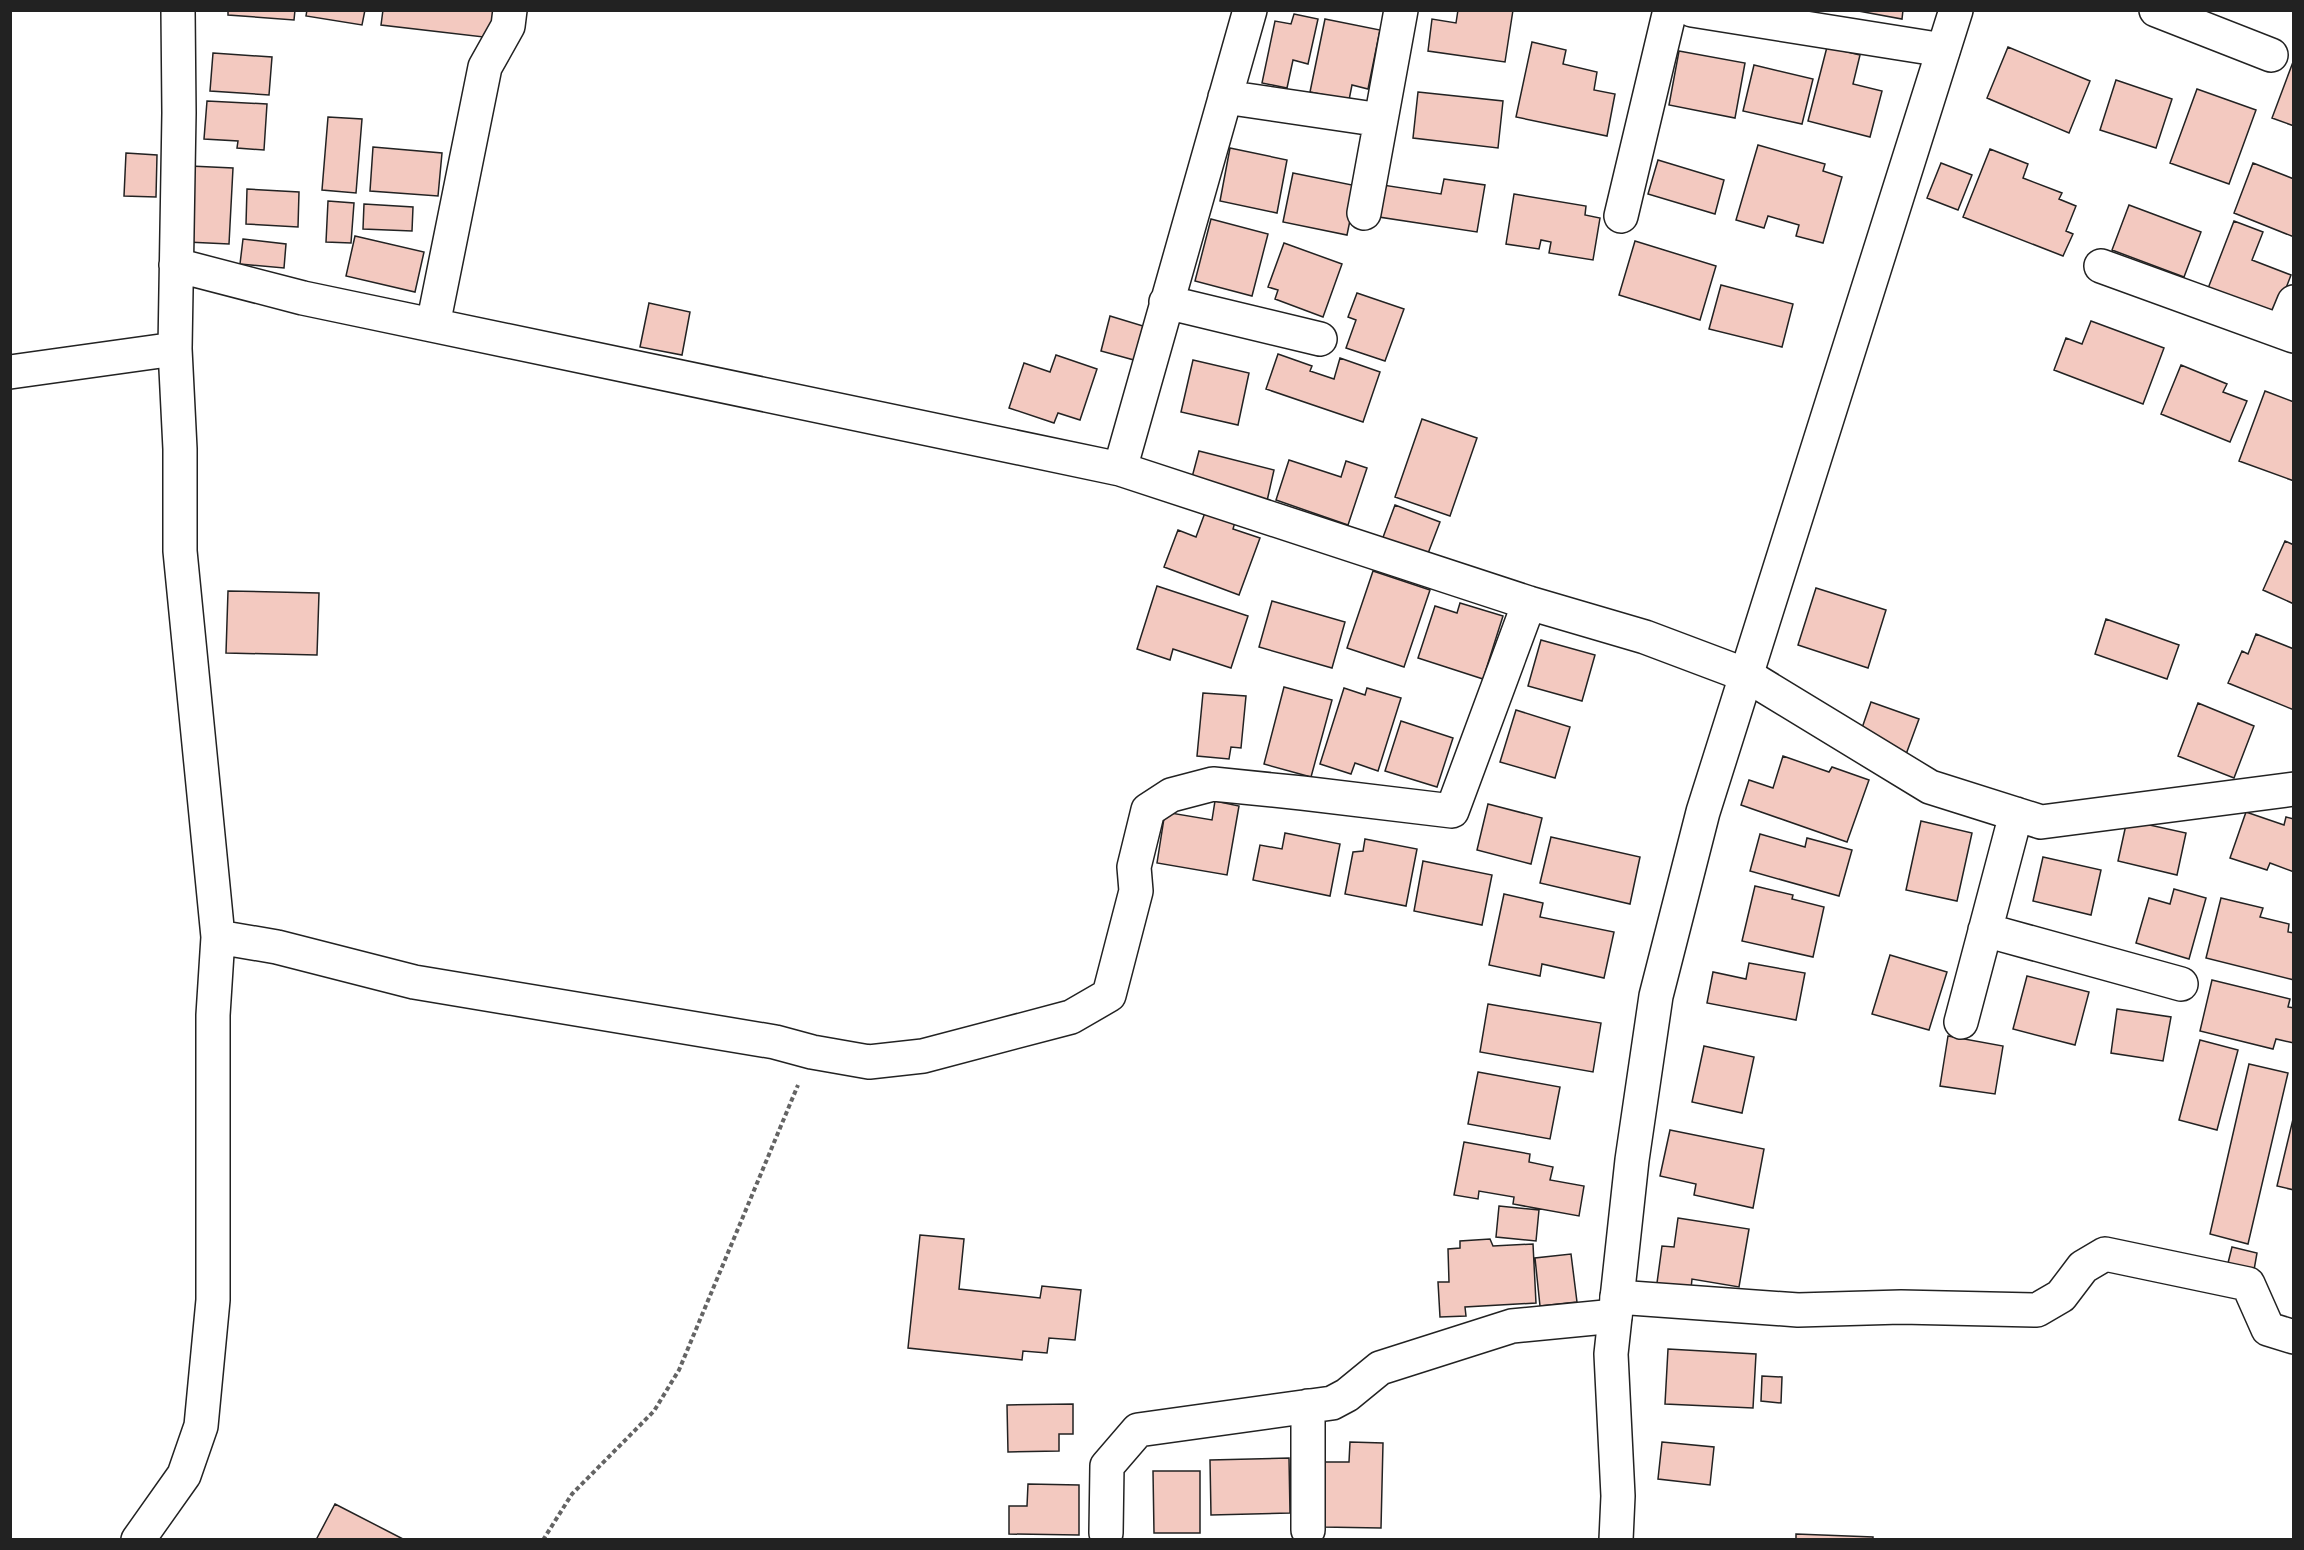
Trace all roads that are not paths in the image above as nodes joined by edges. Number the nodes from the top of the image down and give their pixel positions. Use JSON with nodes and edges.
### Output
{"nodes":[{"id":1,"x":178,"y":10,"type":"edge"},
{"id":2,"x":510,"y":10,"type":"edge"},
{"id":3,"x":1250,"y":10,"type":"edge"},
{"id":4,"x":1401,"y":10,"type":"edge"},
{"id":5,"x":1670,"y":10,"type":"edge"},
{"id":6,"x":1692,"y":10,"type":"edge"},
{"id":7,"x":1956,"y":10,"type":"edge"},
{"id":8,"x":2156,"y":10,"type":"edge"},
{"id":9,"x":1943,"y":50,"type":"junction"},
{"id":10,"x":2271,"y":55,"type":"dead end"},
{"id":11,"x":1225,"y":97,"type":"junction"},
{"id":12,"x":1381,"y":120,"type":"junction"},
{"id":13,"x":1364,"y":213,"type":"dead end"},
{"id":14,"x":1621,"y":216,"type":"dead end"},
{"id":15,"x":177,"y":265,"type":"junction"},
{"id":16,"x":2102,"y":266,"type":"dead end"},
{"id":17,"x":1166,"y":302,"type":"junction"},
{"id":18,"x":2290,"y":323,"type":"edge"},
{"id":19,"x":434,"y":325,"type":"junction"},
{"id":20,"x":1320,"y":339,"type":"dead end"},
{"id":21,"x":175,"y":349,"type":"junction"},
{"id":22,"x":10,"y":372,"type":"edge"},
{"id":23,"x":1120,"y":469,"type":"junction"},
{"id":24,"x":1529,"y":603,"type":"junction"},
{"id":25,"x":1746,"y":675,"type":"junction"},
{"id":26,"x":2294,"y":789,"type":"edge"},
{"id":27,"x":2016,"y":814,"type":"junction"},
{"id":28,"x":1985,"y":930,"type":"junction"},
{"id":29,"x":218,"y":937,"type":"junction"},
{"id":30,"x":2181,"y":984,"type":"dead end"},
{"id":31,"x":1961,"y":1022,"type":"dead end"},
{"id":32,"x":1616,"y":1307,"type":"junction"},
{"id":33,"x":2294,"y":1336,"type":"edge"},
{"id":34,"x":1308,"y":1406,"type":"junction"},
{"id":35,"x":1308,"y":1530,"type":"dead end"},
{"id":36,"x":1106,"y":1533,"type":"dead end"},
{"id":37,"x":138,"y":1539,"type":"edge"},
{"id":38,"x":1616,"y":1539,"type":"edge"}],
"edges":[{"from":1,"to":15,"type":"street"},
{"from":2,"to":19,"type":"street"},
{"from":3,"to":11,"type":"street"},
{"from":4,"to":12,"type":"street"},
{"from":5,"to":14,"type":"street"},
{"from":6,"to":9,"type":"street"},
{"from":7,"to":9,"type":"street"},
{"from":8,"to":10,"type":"street"},
{"from":9,"to":25,"type":"street"},
{"from":11,"to":12,"type":"street"},
{"from":11,"to":17,"type":"street"},
{"from":12,"to":13,"type":"street"},
{"from":15,"to":19,"type":"street"},
{"from":15,"to":21,"type":"street"},
{"from":16,"to":18,"type":"street"},
{"from":17,"to":20,"type":"street"},
{"from":17,"to":23,"type":"street"},
{"from":19,"to":23,"type":"street"},
{"from":21,"to":22,"type":"street"},
{"from":21,"to":29,"type":"street"},
{"from":23,"to":24,"type":"street"},
{"from":24,"to":25,"type":"street"},
{"from":24,"to":29,"type":"street"},
{"from":25,"to":27,"type":"street"},
{"from":25,"to":32,"type":"street"},
{"from":26,"to":27,"type":"street"},
{"from":27,"to":28,"type":"street"},
{"from":28,"to":30,"type":"street"},
{"from":28,"to":31,"type":"street"},
{"from":29,"to":37,"type":"street"},
{"from":32,"to":33,"type":"street"},
{"from":32,"to":34,"type":"street"},
{"from":32,"to":38,"type":"street"},
{"from":34,"to":35,"type":"street"},
{"from":34,"to":36,"type":"street"}]}
